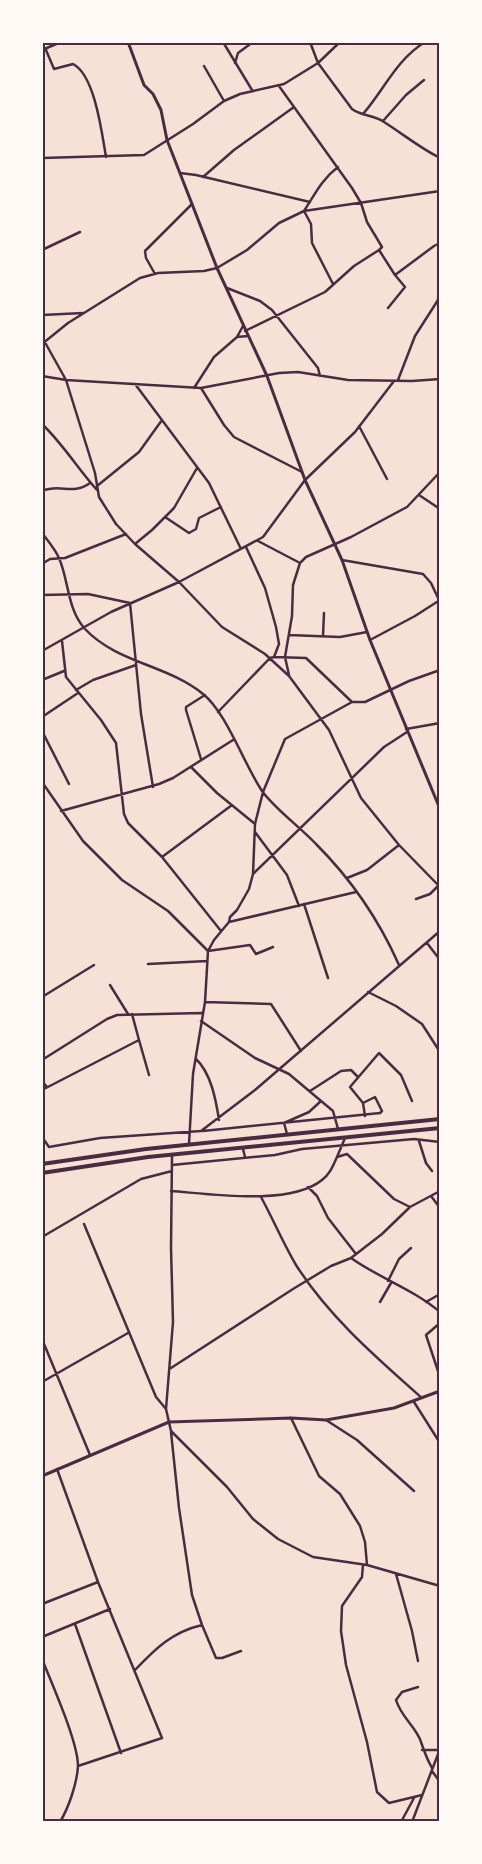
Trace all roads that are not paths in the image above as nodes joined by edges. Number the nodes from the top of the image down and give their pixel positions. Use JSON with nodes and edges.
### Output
{"nodes":[{"id":1,"x":61,"y":42,"type":"edge"},
{"id":2,"x":128,"y":42,"type":"edge"},
{"id":3,"x":223,"y":42,"type":"edge"},
{"id":4,"x":254,"y":42,"type":"edge"},
{"id":5,"x":310,"y":42,"type":"edge"},
{"id":6,"x":340,"y":42,"type":"edge"},
{"id":7,"x":425,"y":42,"type":"edge"},
{"id":8,"x":44,"y":50,"type":"edge"},
{"id":9,"x":318,"y":62,"type":"junction"},
{"id":10,"x":235,"y":63,"type":"junction"},
{"id":11,"x":204,"y":66,"type":"dead end"},
{"id":12,"x":424,"y":80,"type":"dead end"},
{"id":13,"x":279,"y":86,"type":"junction"},
{"id":14,"x":252,"y":90,"type":"junction"},
{"id":15,"x":224,"y":101,"type":"junction"},
{"id":16,"x":294,"y":107,"type":"junction"},
{"id":17,"x":363,"y":114,"type":"junction"},
{"id":18,"x":383,"y":121,"type":"junction"},
{"id":19,"x":166,"y":140,"type":"junction"},
{"id":20,"x":106,"y":156,"type":"junction"},
{"id":21,"x":42,"y":158,"type":"edge"},
{"id":22,"x":440,"y":158,"type":"edge"},
{"id":23,"x":338,"y":167,"type":"junction"},
{"id":24,"x":180,"y":173,"type":"junction"},
{"id":25,"x":203,"y":177,"type":"junction"},
{"id":26,"x":440,"y":191,"type":"edge"},
{"id":27,"x":310,"y":202,"type":"junction"},
{"id":28,"x":361,"y":203,"type":"junction"},
{"id":29,"x":192,"y":204,"type":"junction"},
{"id":30,"x":304,"y":211,"type":"junction"},
{"id":31,"x":80,"y":232,"type":"dead end"},
{"id":32,"x":439,"y":244,"type":"edge"},
{"id":33,"x":42,"y":250,"type":"edge"},
{"id":34,"x":379,"y":250,"type":"junction"},
{"id":35,"x":440,"y":259,"type":"edge"},
{"id":36,"x":217,"y":268,"type":"junction"},
{"id":37,"x":155,"y":274,"type":"junction"},
{"id":38,"x":395,"y":275,"type":"junction"},
{"id":39,"x":333,"y":284,"type":"junction"},
{"id":40,"x":225,"y":287,"type":"junction"},
{"id":41,"x":388,"y":308,"type":"dead end"},
{"id":42,"x":84,"y":313,"type":"junction"},
{"id":43,"x":42,"y":314,"type":"edge"},
{"id":44,"x":278,"y":317,"type":"junction"},
{"id":45,"x":244,"y":326,"type":"junction"},
{"id":46,"x":246,"y":331,"type":"junction"},
{"id":47,"x":248,"y":336,"type":"junction"},
{"id":48,"x":42,"y":337,"type":"edge"},
{"id":49,"x":237,"y":337,"type":"junction"},
{"id":50,"x":44,"y":343,"type":"edge"},
{"id":51,"x":42,"y":376,"type":"edge"},
{"id":52,"x":267,"y":376,"type":"junction"},
{"id":53,"x":320,"y":376,"type":"junction"},
{"id":54,"x":440,"y":379,"type":"edge"},
{"id":55,"x":66,"y":380,"type":"junction"},
{"id":56,"x":396,"y":381,"type":"junction"},
{"id":57,"x":135,"y":384,"type":"junction"},
{"id":58,"x":194,"y":388,"type":"junction"},
{"id":59,"x":201,"y":388,"type":"junction"},
{"id":60,"x":162,"y":420,"type":"junction"},
{"id":61,"x":42,"y":424,"type":"edge"},
{"id":62,"x":359,"y":426,"type":"junction"},
{"id":63,"x":197,"y":468,"type":"junction"},
{"id":64,"x":302,"y":472,"type":"junction"},
{"id":65,"x":440,"y":472,"type":"edge"},
{"id":66,"x":305,"y":480,"type":"junction"},
{"id":67,"x":387,"y":480,"type":"dead end"},
{"id":68,"x":90,"y":482,"type":"junction"},
{"id":69,"x":98,"y":486,"type":"junction"},
{"id":70,"x":42,"y":491,"type":"edge"},
{"id":71,"x":98,"y":492,"type":"junction"},
{"id":72,"x":419,"y":495,"type":"junction"},
{"id":73,"x":221,"y":507,"type":"junction"},
{"id":74,"x":440,"y":509,"type":"edge"},
{"id":75,"x":166,"y":517,"type":"junction"},
{"id":76,"x":42,"y":533,"type":"edge"},
{"id":77,"x":126,"y":534,"type":"junction"},
{"id":78,"x":258,"y":541,"type":"junction"},
{"id":79,"x":135,"y":544,"type":"junction"},
{"id":80,"x":334,"y":545,"type":"junction"},
{"id":81,"x":246,"y":547,"type":"junction"},
{"id":82,"x":241,"y":549,"type":"junction"},
{"id":83,"x":59,"y":558,"type":"junction"},
{"id":84,"x":342,"y":560,"type":"junction"},
{"id":85,"x":300,"y":563,"type":"junction"},
{"id":86,"x":42,"y":564,"type":"edge"},
{"id":87,"x":179,"y":582,"type":"junction"},
{"id":88,"x":69,"y":594,"type":"junction"},
{"id":89,"x":42,"y":595,"type":"edge"},
{"id":90,"x":439,"y":600,"type":"edge"},
{"id":91,"x":130,"y":602,"type":"junction"},
{"id":92,"x":324,"y":613,"type":"dead end"},
{"id":93,"x":84,"y":628,"type":"junction"},
{"id":94,"x":367,"y":632,"type":"junction"},
{"id":95,"x":288,"y":635,"type":"junction"},
{"id":96,"x":323,"y":636,"type":"junction"},
{"id":97,"x":370,"y":640,"type":"junction"},
{"id":98,"x":62,"y":641,"type":"junction"},
{"id":99,"x":42,"y":651,"type":"edge"},
{"id":100,"x":272,"y":657,"type":"junction"},
{"id":101,"x":285,"y":657,"type":"junction"},
{"id":102,"x":136,"y":663,"type":"junction"},
{"id":103,"x":440,"y":670,"type":"edge"},
{"id":104,"x":64,"y":671,"type":"junction"},
{"id":105,"x":289,"y":676,"type":"junction"},
{"id":106,"x":42,"y":680,"type":"edge"},
{"id":107,"x":391,"y":689,"type":"junction"},
{"id":108,"x":77,"y":691,"type":"junction"},
{"id":109,"x":205,"y":694,"type":"junction"},
{"id":110,"x":352,"y":702,"type":"junction"},
{"id":111,"x":218,"y":712,"type":"junction"},
{"id":112,"x":42,"y":717,"type":"edge"},
{"id":113,"x":321,"y":718,"type":"junction"},
{"id":114,"x":440,"y":723,"type":"edge"},
{"id":115,"x":407,"y":730,"type":"junction"},
{"id":116,"x":42,"y":731,"type":"edge"},
{"id":117,"x":233,"y":740,"type":"junction"},
{"id":118,"x":202,"y":759,"type":"junction"},
{"id":119,"x":191,"y":767,"type":"junction"},
{"id":120,"x":351,"y":780,"type":"junction"},
{"id":121,"x":42,"y":782,"type":"edge"},
{"id":122,"x":69,"y":784,"type":"dead end"},
{"id":123,"x":153,"y":787,"type":"junction"},
{"id":124,"x":263,"y":792,"type":"junction"},
{"id":125,"x":122,"y":795,"type":"junction"},
{"id":126,"x":232,"y":805,"type":"junction"},
{"id":127,"x":439,"y":808,"type":"edge"},
{"id":128,"x":61,"y":811,"type":"junction"},
{"id":129,"x":255,"y":824,"type":"junction"},
{"id":130,"x":300,"y":827,"type":"junction"},
{"id":131,"x":254,"y":831,"type":"junction"},
{"id":132,"x":399,"y":845,"type":"junction"},
{"id":133,"x":273,"y":855,"type":"junction"},
{"id":134,"x":162,"y":857,"type":"junction"},
{"id":135,"x":253,"y":874,"type":"junction"},
{"id":136,"x":347,"y":878,"type":"junction"},
{"id":137,"x":439,"y":887,"type":"edge"},
{"id":138,"x":356,"y":892,"type":"junction"},
{"id":139,"x":416,"y":899,"type":"dead end"},
{"id":140,"x":304,"y":904,"type":"junction"},
{"id":141,"x":299,"y":906,"type":"junction"},
{"id":142,"x":229,"y":922,"type":"junction"},
{"id":143,"x":221,"y":931,"type":"junction"},
{"id":144,"x":440,"y":931,"type":"edge"},
{"id":145,"x":427,"y":943,"type":"junction"},
{"id":146,"x":273,"y":947,"type":"dead end"},
{"id":147,"x":208,"y":951,"type":"junction"},
{"id":148,"x":440,"y":960,"type":"edge"},
{"id":149,"x":207,"y":961,"type":"junction"},
{"id":150,"x":148,"y":964,"type":"dead end"},
{"id":151,"x":399,"y":965,"type":"junction"},
{"id":152,"x":94,"y":966,"type":"dead end"},
{"id":153,"x":328,"y":978,"type":"dead end"},
{"id":154,"x":110,"y":985,"type":"dead end"},
{"id":155,"x":368,"y":992,"type":"junction"},
{"id":156,"x":42,"y":997,"type":"edge"},
{"id":157,"x":205,"y":1002,"type":"junction"},
{"id":158,"x":202,"y":1013,"type":"junction"},
{"id":159,"x":128,"y":1014,"type":"junction"},
{"id":160,"x":132,"y":1014,"type":"junction"},
{"id":161,"x":201,"y":1021,"type":"junction"},
{"id":162,"x":139,"y":1040,"type":"junction"},
{"id":163,"x":301,"y":1051,"type":"junction"},
{"id":164,"x":440,"y":1052,"type":"edge"},
{"id":165,"x":195,"y":1059,"type":"junction"},
{"id":166,"x":42,"y":1060,"type":"edge"},
{"id":167,"x":279,"y":1070,"type":"junction"},
{"id":168,"x":149,"y":1075,"type":"dead end"},
{"id":169,"x":358,"y":1077,"type":"junction"},
{"id":170,"x":42,"y":1080,"type":"edge"},
{"id":171,"x":47,"y":1087,"type":"junction"},
{"id":172,"x":42,"y":1090,"type":"edge"},
{"id":173,"x":310,"y":1091,"type":"junction"},
{"id":174,"x":321,"y":1101,"type":"junction"},
{"id":175,"x":412,"y":1101,"type":"dead end"},
{"id":176,"x":363,"y":1103,"type":"junction"},
{"id":177,"x":365,"y":1116,"type":"junction"},
{"id":178,"x":440,"y":1119,"type":"edge"},
{"id":179,"x":219,"y":1120,"type":"junction"},
{"id":180,"x":336,"y":1120,"type":"junction"},
{"id":181,"x":284,"y":1122,"type":"junction"},
{"id":182,"x":440,"y":1128,"type":"edge"},
{"id":183,"x":339,"y":1130,"type":"junction"},
{"id":184,"x":201,"y":1131,"type":"junction"},
{"id":185,"x":190,"y":1132,"type":"junction"},
{"id":186,"x":287,"y":1135,"type":"junction"},
{"id":187,"x":42,"y":1136,"type":"edge"},
{"id":188,"x":345,"y":1138,"type":"junction"},
{"id":189,"x":419,"y":1141,"type":"junction"},
{"id":190,"x":440,"y":1142,"type":"edge"},
{"id":191,"x":189,"y":1145,"type":"junction"},
{"id":192,"x":343,"y":1146,"type":"junction"},
{"id":193,"x":243,"y":1148,"type":"junction"},
{"id":194,"x":172,"y":1156,"type":"junction"},
{"id":195,"x":337,"y":1157,"type":"junction"},
{"id":196,"x":245,"y":1158,"type":"junction"},
{"id":197,"x":42,"y":1164,"type":"edge"},
{"id":198,"x":172,"y":1165,"type":"junction"},
{"id":199,"x":172,"y":1171,"type":"junction"},
{"id":200,"x":432,"y":1171,"type":"dead end"},
{"id":201,"x":42,"y":1172,"type":"edge"},
{"id":202,"x":308,"y":1186,"type":"junction"},
{"id":203,"x":171,"y":1191,"type":"junction"},
{"id":204,"x":440,"y":1191,"type":"edge"},
{"id":205,"x":261,"y":1196,"type":"junction"},
{"id":206,"x":431,"y":1196,"type":"junction"},
{"id":207,"x":410,"y":1207,"type":"junction"},
{"id":208,"x":440,"y":1208,"type":"edge"},
{"id":209,"x":84,"y":1224,"type":"dead end"},
{"id":210,"x":42,"y":1237,"type":"edge"},
{"id":211,"x":411,"y":1248,"type":"dead end"},
{"id":212,"x":356,"y":1254,"type":"junction"},
{"id":213,"x":352,"y":1258,"type":"junction"},
{"id":214,"x":308,"y":1280,"type":"junction"},
{"id":215,"x":390,"y":1282,"type":"junction"},
{"id":216,"x":440,"y":1294,"type":"edge"},
{"id":217,"x":380,"y":1302,"type":"dead end"},
{"id":218,"x":426,"y":1302,"type":"junction"},
{"id":219,"x":440,"y":1312,"type":"edge"},
{"id":220,"x":440,"y":1322,"type":"edge"},
{"id":221,"x":128,"y":1333,"type":"junction"},
{"id":222,"x":42,"y":1339,"type":"edge"},
{"id":223,"x":170,"y":1369,"type":"junction"},
{"id":224,"x":57,"y":1374,"type":"junction"},
{"id":225,"x":440,"y":1378,"type":"edge"},
{"id":226,"x":42,"y":1382,"type":"edge"},
{"id":227,"x":440,"y":1391,"type":"edge"},
{"id":228,"x":422,"y":1398,"type":"junction"},
{"id":229,"x":414,"y":1402,"type":"junction"},
{"id":230,"x":166,"y":1410,"type":"junction"},
{"id":231,"x":290,"y":1418,"type":"junction"},
{"id":232,"x":326,"y":1420,"type":"junction"},
{"id":233,"x":169,"y":1422,"type":"junction"},
{"id":234,"x":171,"y":1431,"type":"junction"},
{"id":235,"x":440,"y":1443,"type":"edge"},
{"id":236,"x":90,"y":1455,"type":"junction"},
{"id":237,"x":57,"y":1469,"type":"junction"},
{"id":238,"x":42,"y":1476,"type":"edge"},
{"id":239,"x":414,"y":1491,"type":"dead end"},
{"id":240,"x":365,"y":1565,"type":"junction"},
{"id":241,"x":396,"y":1574,"type":"junction"},
{"id":242,"x":98,"y":1582,"type":"junction"},
{"id":243,"x":440,"y":1586,"type":"edge"},
{"id":244,"x":42,"y":1604,"type":"edge"},
{"id":245,"x":110,"y":1610,"type":"junction"},
{"id":246,"x":75,"y":1624,"type":"junction"},
{"id":247,"x":202,"y":1625,"type":"junction"},
{"id":248,"x":42,"y":1637,"type":"edge"},
{"id":249,"x":242,"y":1651,"type":"dead end"},
{"id":250,"x":42,"y":1659,"type":"edge"},
{"id":251,"x":418,"y":1661,"type":"dead end"},
{"id":252,"x":135,"y":1670,"type":"junction"},
{"id":253,"x":418,"y":1687,"type":"dead end"},
{"id":254,"x":439,"y":1749,"type":"edge"},
{"id":255,"x":422,"y":1750,"type":"junction"},
{"id":256,"x":121,"y":1753,"type":"junction"},
{"id":257,"x":78,"y":1766,"type":"junction"},
{"id":258,"x":432,"y":1770,"type":"junction"},
{"id":259,"x":440,"y":1782,"type":"edge"},
{"id":260,"x":422,"y":1795,"type":"junction"},
{"id":261,"x":414,"y":1798,"type":"junction"},
{"id":262,"x":60,"y":1822,"type":"edge"},
{"id":263,"x":401,"y":1822,"type":"edge"},
{"id":264,"x":412,"y":1822,"type":"edge"}],
"edges":[{"from":1,"to":8,"type":"street"},
{"from":2,"to":19,"type":"street"},
{"from":3,"to":10,"type":"street"},
{"from":4,"to":10,"type":"street"},
{"from":5,"to":9,"type":"street"},
{"from":6,"to":9,"type":"street"},
{"from":7,"to":17,"type":"street"},
{"from":8,"to":20,"type":"street"},
{"from":9,"to":13,"type":"street"},
{"from":9,"to":17,"type":"street"},
{"from":10,"to":14,"type":"street"},
{"from":11,"to":15,"type":"street"},
{"from":12,"to":18,"type":"street"},
{"from":13,"to":14,"type":"street"},
{"from":13,"to":16,"type":"street"},
{"from":14,"to":15,"type":"street"},
{"from":15,"to":19,"type":"street"},
{"from":16,"to":23,"type":"street"},
{"from":16,"to":25,"type":"street"},
{"from":17,"to":18,"type":"street"},
{"from":18,"to":22,"type":"street"},
{"from":19,"to":20,"type":"street"},
{"from":19,"to":24,"type":"street"},
{"from":20,"to":21,"type":"street"},
{"from":23,"to":27,"type":"street"},
{"from":23,"to":28,"type":"street"},
{"from":24,"to":25,"type":"street"},
{"from":24,"to":29,"type":"street"},
{"from":25,"to":27,"type":"street"},
{"from":26,"to":28,"type":"street"},
{"from":27,"to":30,"type":"street"},
{"from":28,"to":30,"type":"street"},
{"from":28,"to":34,"type":"street"},
{"from":29,"to":36,"type":"street"},
{"from":29,"to":37,"type":"street"},
{"from":30,"to":36,"type":"street"},
{"from":30,"to":39,"type":"street"},
{"from":31,"to":33,"type":"street"},
{"from":32,"to":38,"type":"street"},
{"from":34,"to":38,"type":"street"},
{"from":34,"to":39,"type":"street"},
{"from":35,"to":56,"type":"street"},
{"from":36,"to":37,"type":"street"},
{"from":36,"to":40,"type":"street"},
{"from":37,"to":42,"type":"street"},
{"from":38,"to":41,"type":"street"},
{"from":39,"to":44,"type":"street"},
{"from":40,"to":44,"type":"street"},
{"from":40,"to":45,"type":"street"},
{"from":42,"to":43,"type":"street"},
{"from":42,"to":50,"type":"street"},
{"from":44,"to":46,"type":"street"},
{"from":44,"to":53,"type":"street"},
{"from":45,"to":46,"type":"street"},
{"from":45,"to":49,"type":"street"},
{"from":46,"to":47,"type":"street"},
{"from":47,"to":49,"type":"street"},
{"from":47,"to":52,"type":"street"},
{"from":48,"to":50,"type":"street"},
{"from":49,"to":58,"type":"street"},
{"from":50,"to":55,"type":"street"},
{"from":51,"to":55,"type":"street"},
{"from":52,"to":53,"type":"street"},
{"from":52,"to":59,"type":"street"},
{"from":52,"to":64,"type":"street"},
{"from":53,"to":56,"type":"street"},
{"from":54,"to":56,"type":"street"},
{"from":55,"to":57,"type":"street"},
{"from":55,"to":69,"type":"street"},
{"from":56,"to":62,"type":"street"},
{"from":57,"to":58,"type":"street"},
{"from":57,"to":60,"type":"street"},
{"from":58,"to":59,"type":"street"},
{"from":59,"to":64,"type":"street"},
{"from":60,"to":63,"type":"street"},
{"from":60,"to":69,"type":"street"},
{"from":61,"to":68,"type":"street"},
{"from":62,"to":66,"type":"street"},
{"from":62,"to":67,"type":"street"},
{"from":63,"to":73,"type":"street"},
{"from":63,"to":75,"type":"street"},
{"from":64,"to":66,"type":"street"},
{"from":65,"to":72,"type":"street"},
{"from":66,"to":78,"type":"street"},
{"from":66,"to":80,"type":"street"},
{"from":68,"to":70,"type":"street"},
{"from":68,"to":71,"type":"street"},
{"from":69,"to":71,"type":"street"},
{"from":71,"to":77,"type":"street"},
{"from":72,"to":74,"type":"street"},
{"from":72,"to":80,"type":"street"},
{"from":73,"to":75,"type":"street"},
{"from":73,"to":82,"type":"street"},
{"from":75,"to":79,"type":"street"},
{"from":76,"to":83,"type":"street"},
{"from":77,"to":79,"type":"street"},
{"from":77,"to":83,"type":"street"},
{"from":78,"to":81,"type":"street"},
{"from":78,"to":85,"type":"street"},
{"from":79,"to":87,"type":"street"},
{"from":80,"to":84,"type":"street"},
{"from":80,"to":85,"type":"street"},
{"from":81,"to":82,"type":"street"},
{"from":81,"to":100,"type":"street"},
{"from":82,"to":87,"type":"street"},
{"from":83,"to":86,"type":"street"},
{"from":83,"to":88,"type":"street"},
{"from":84,"to":90,"type":"street"},
{"from":84,"to":94,"type":"street"},
{"from":85,"to":95,"type":"street"},
{"from":87,"to":91,"type":"street"},
{"from":87,"to":100,"type":"street"},
{"from":88,"to":89,"type":"street"},
{"from":88,"to":91,"type":"street"},
{"from":88,"to":93,"type":"street"},
{"from":90,"to":97,"type":"street"},
{"from":91,"to":93,"type":"street"},
{"from":91,"to":102,"type":"street"},
{"from":92,"to":96,"type":"street"},
{"from":93,"to":98,"type":"street"},
{"from":93,"to":102,"type":"street"},
{"from":94,"to":96,"type":"street"},
{"from":94,"to":97,"type":"street"},
{"from":95,"to":96,"type":"street"},
{"from":95,"to":101,"type":"street"},
{"from":97,"to":107,"type":"street"},
{"from":98,"to":99,"type":"street"},
{"from":98,"to":104,"type":"street"},
{"from":100,"to":101,"type":"street"},
{"from":100,"to":105,"type":"street"},
{"from":100,"to":111,"type":"street"},
{"from":101,"to":105,"type":"street"},
{"from":101,"to":110,"type":"street"},
{"from":102,"to":108,"type":"street"},
{"from":102,"to":109,"type":"street"},
{"from":102,"to":123,"type":"street"},
{"from":103,"to":107,"type":"street"},
{"from":104,"to":106,"type":"street"},
{"from":104,"to":108,"type":"street"},
{"from":105,"to":113,"type":"street"},
{"from":107,"to":110,"type":"street"},
{"from":107,"to":115,"type":"street"},
{"from":108,"to":112,"type":"street"},
{"from":108,"to":125,"type":"street"},
{"from":109,"to":111,"type":"street"},
{"from":109,"to":118,"type":"street"},
{"from":110,"to":113,"type":"street"},
{"from":111,"to":117,"type":"street"},
{"from":113,"to":120,"type":"street"},
{"from":113,"to":124,"type":"street"},
{"from":114,"to":115,"type":"street"},
{"from":115,"to":120,"type":"street"},
{"from":115,"to":127,"type":"street"},
{"from":116,"to":122,"type":"street"},
{"from":117,"to":118,"type":"street"},
{"from":117,"to":124,"type":"street"},
{"from":118,"to":119,"type":"street"},
{"from":119,"to":123,"type":"street"},
{"from":119,"to":126,"type":"street"},
{"from":120,"to":130,"type":"street"},
{"from":120,"to":132,"type":"street"},
{"from":121,"to":128,"type":"street"},
{"from":123,"to":125,"type":"street"},
{"from":124,"to":129,"type":"street"},
{"from":124,"to":130,"type":"street"},
{"from":125,"to":128,"type":"street"},
{"from":125,"to":134,"type":"street"},
{"from":126,"to":129,"type":"street"},
{"from":126,"to":134,"type":"street"},
{"from":128,"to":147,"type":"street"},
{"from":129,"to":131,"type":"street"},
{"from":130,"to":133,"type":"street"},
{"from":130,"to":136,"type":"street"},
{"from":131,"to":133,"type":"street"},
{"from":131,"to":135,"type":"street"},
{"from":132,"to":136,"type":"street"},
{"from":132,"to":137,"type":"street"},
{"from":133,"to":135,"type":"street"},
{"from":133,"to":141,"type":"street"},
{"from":134,"to":143,"type":"street"},
{"from":135,"to":142,"type":"street"},
{"from":136,"to":138,"type":"street"},
{"from":137,"to":139,"type":"street"},
{"from":138,"to":140,"type":"street"},
{"from":138,"to":151,"type":"street"},
{"from":140,"to":141,"type":"street"},
{"from":140,"to":153,"type":"street"},
{"from":141,"to":142,"type":"street"},
{"from":142,"to":143,"type":"street"},
{"from":143,"to":147,"type":"street"},
{"from":144,"to":145,"type":"street"},
{"from":145,"to":148,"type":"street"},
{"from":145,"to":151,"type":"street"},
{"from":146,"to":147,"type":"street"},
{"from":147,"to":149,"type":"street"},
{"from":149,"to":150,"type":"street"},
{"from":149,"to":157,"type":"street"},
{"from":151,"to":155,"type":"street"},
{"from":152,"to":156,"type":"street"},
{"from":154,"to":159,"type":"street"},
{"from":155,"to":163,"type":"street"},
{"from":155,"to":164,"type":"street"},
{"from":157,"to":158,"type":"street"},
{"from":157,"to":163,"type":"street"},
{"from":158,"to":160,"type":"street"},
{"from":158,"to":161,"type":"street"},
{"from":159,"to":160,"type":"street"},
{"from":159,"to":166,"type":"street"},
{"from":160,"to":162,"type":"street"},
{"from":161,"to":165,"type":"street"},
{"from":161,"to":167,"type":"street"},
{"from":162,"to":168,"type":"street"},
{"from":162,"to":171,"type":"street"},
{"from":163,"to":167,"type":"street"},
{"from":165,"to":179,"type":"street"},
{"from":165,"to":185,"type":"street"},
{"from":167,"to":173,"type":"street"},
{"from":167,"to":179,"type":"street"},
{"from":169,"to":173,"type":"street"},
{"from":169,"to":175,"type":"street"},
{"from":169,"to":176,"type":"street"},
{"from":170,"to":171,"type":"street"},
{"from":171,"to":172,"type":"street"},
{"from":173,"to":174,"type":"street"},
{"from":174,"to":180,"type":"street"},
{"from":174,"to":181,"type":"street"},
{"from":176,"to":177,"type":"street"},
{"from":176,"to":177,"type":"street"},
{"from":177,"to":180,"type":"street"},
{"from":178,"to":183,"type":"main road"},
{"from":179,"to":184,"type":"street"},
{"from":180,"to":181,"type":"street"},
{"from":180,"to":183,"type":"street"},
{"from":181,"to":184,"type":"street"},
{"from":181,"to":186,"type":"street"},
{"from":182,"to":188,"type":"main road"},
{"from":183,"to":186,"type":"main road"},
{"from":184,"to":185,"type":"street"},
{"from":185,"to":187,"type":"street"},
{"from":185,"to":191,"type":"street"},
{"from":186,"to":191,"type":"main road"},
{"from":188,"to":192,"type":"street"},
{"from":188,"to":193,"type":"main road"},
{"from":189,"to":190,"type":"street"},
{"from":189,"to":192,"type":"street"},
{"from":189,"to":200,"type":"street"},
{"from":191,"to":197,"type":"main road"},
{"from":192,"to":195,"type":"street"},
{"from":192,"to":196,"type":"street"},
{"from":193,"to":194,"type":"main road"},
{"from":193,"to":196,"type":"street"},
{"from":194,"to":198,"type":"street"},
{"from":194,"to":201,"type":"main road"},
{"from":195,"to":202,"type":"street"},
{"from":195,"to":207,"type":"street"},
{"from":196,"to":198,"type":"street"},
{"from":198,"to":199,"type":"street"},
{"from":199,"to":203,"type":"street"},
{"from":199,"to":210,"type":"street"},
{"from":202,"to":205,"type":"street"},
{"from":202,"to":212,"type":"street"},
{"from":203,"to":205,"type":"street"},
{"from":203,"to":223,"type":"street"},
{"from":204,"to":206,"type":"street"},
{"from":205,"to":214,"type":"street"},
{"from":206,"to":207,"type":"street"},
{"from":206,"to":208,"type":"street"},
{"from":207,"to":212,"type":"street"},
{"from":209,"to":221,"type":"street"},
{"from":211,"to":215,"type":"street"},
{"from":212,"to":213,"type":"street"},
{"from":213,"to":214,"type":"street"},
{"from":213,"to":215,"type":"street"},
{"from":214,"to":223,"type":"street"},
{"from":214,"to":228,"type":"street"},
{"from":215,"to":217,"type":"street"},
{"from":215,"to":218,"type":"street"},
{"from":216,"to":218,"type":"street"},
{"from":218,"to":219,"type":"street"},
{"from":220,"to":225,"type":"street"},
{"from":221,"to":224,"type":"street"},
{"from":221,"to":230,"type":"street"},
{"from":222,"to":224,"type":"street"},
{"from":223,"to":230,"type":"street"},
{"from":224,"to":226,"type":"street"},
{"from":224,"to":236,"type":"street"},
{"from":227,"to":228,"type":"street"},
{"from":228,"to":229,"type":"street"},
{"from":229,"to":232,"type":"street"},
{"from":229,"to":235,"type":"street"},
{"from":230,"to":233,"type":"street"},
{"from":231,"to":232,"type":"street"},
{"from":231,"to":233,"type":"street"},
{"from":231,"to":240,"type":"street"},
{"from":232,"to":239,"type":"street"},
{"from":233,"to":234,"type":"street"},
{"from":233,"to":236,"type":"street"},
{"from":234,"to":240,"type":"street"},
{"from":234,"to":247,"type":"street"},
{"from":236,"to":237,"type":"street"},
{"from":237,"to":238,"type":"street"},
{"from":237,"to":242,"type":"street"},
{"from":240,"to":241,"type":"street"},
{"from":240,"to":261,"type":"street"},
{"from":241,"to":243,"type":"street"},
{"from":241,"to":251,"type":"street"},
{"from":242,"to":244,"type":"street"},
{"from":242,"to":245,"type":"street"},
{"from":245,"to":246,"type":"street"},
{"from":245,"to":252,"type":"street"},
{"from":246,"to":248,"type":"street"},
{"from":246,"to":256,"type":"street"},
{"from":247,"to":249,"type":"street"},
{"from":247,"to":252,"type":"street"},
{"from":250,"to":257,"type":"street"},
{"from":252,"to":256,"type":"street"},
{"from":253,"to":255,"type":"street"},
{"from":254,"to":255,"type":"street"},
{"from":254,"to":258,"type":"street"},
{"from":255,"to":258,"type":"street"},
{"from":256,"to":257,"type":"street"},
{"from":257,"to":262,"type":"street"},
{"from":258,"to":259,"type":"street"},
{"from":258,"to":260,"type":"street"},
{"from":260,"to":261,"type":"street"},
{"from":260,"to":264,"type":"street"},
{"from":261,"to":263,"type":"street"}]}
